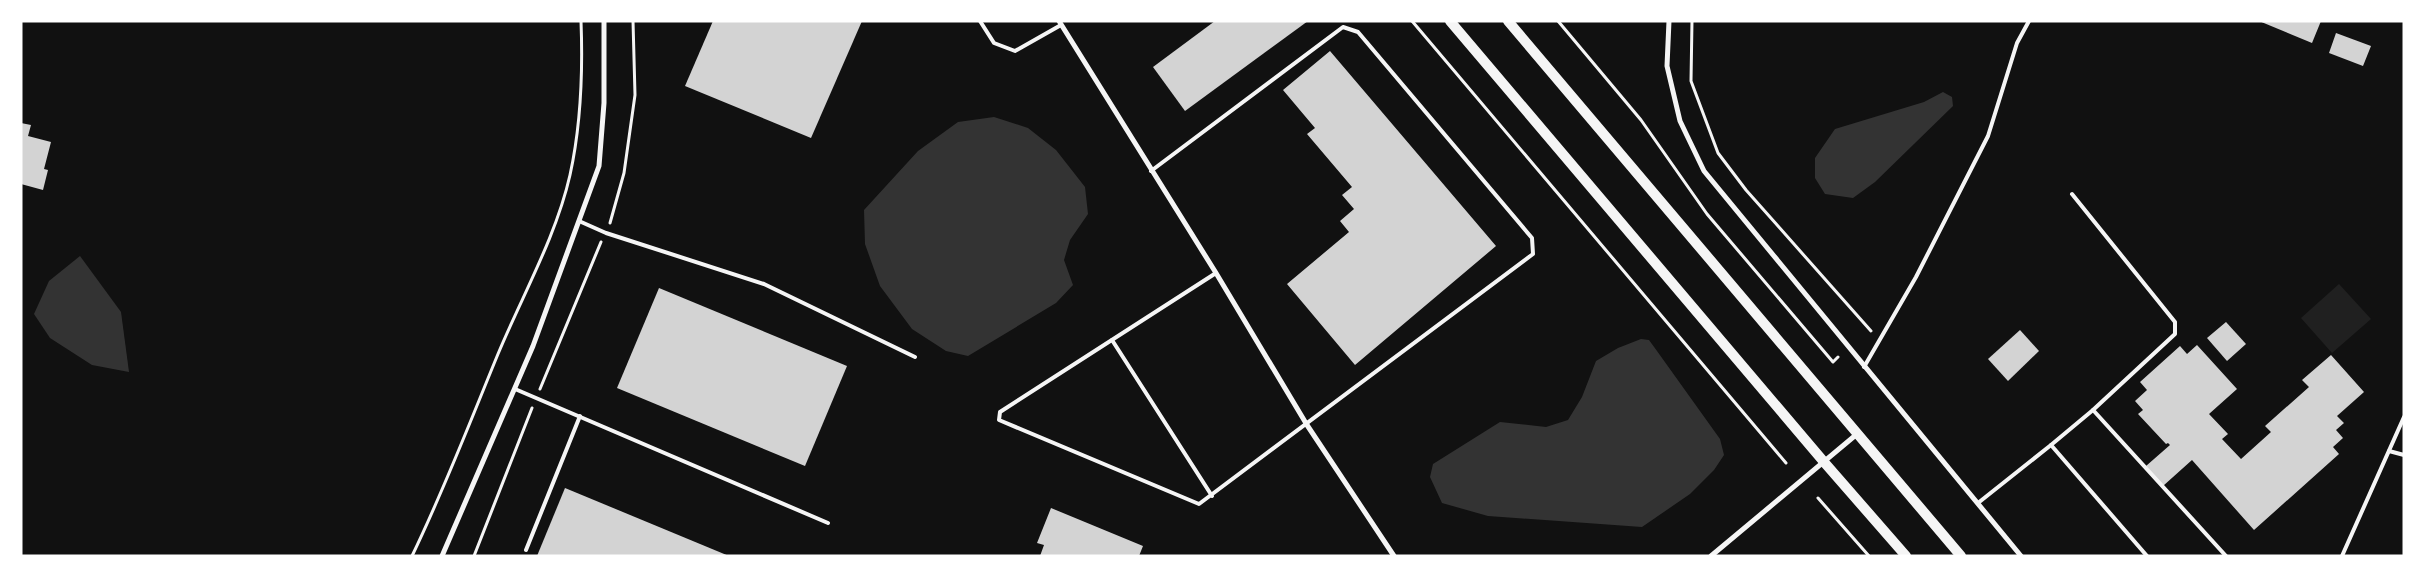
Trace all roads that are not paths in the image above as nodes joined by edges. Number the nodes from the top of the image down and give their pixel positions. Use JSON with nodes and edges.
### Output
{"nodes":[{"id":1,"x":604,"y":21,"type":"edge"},
{"id":2,"x":980,"y":21,"type":"edge"},
{"id":3,"x":1450,"y":21,"type":"edge"},
{"id":4,"x":1508,"y":21,"type":"edge"},
{"id":5,"x":1669,"y":21,"type":"edge"},
{"id":6,"x":2029,"y":21,"type":"edge"},
{"id":7,"x":1060,"y":23,"type":"edge"},
{"id":8,"x":1151,"y":171,"type":"junction"},
{"id":9,"x":2072,"y":194,"type":"dead end"},
{"id":10,"x":579,"y":221,"type":"junction"},
{"id":11,"x":1216,"y":273,"type":"junction"},
{"id":12,"x":1112,"y":340,"type":"junction"},
{"id":13,"x":915,"y":357,"type":"dead end"},
{"id":14,"x":1864,"y":367,"type":"junction"},
{"id":15,"x":515,"y":389,"type":"junction"},
{"id":16,"x":2092,"y":410,"type":"junction"},
{"id":17,"x":580,"y":416,"type":"junction"},
{"id":18,"x":2404,"y":417,"type":"edge"},
{"id":19,"x":1307,"y":425,"type":"junction"},
{"id":20,"x":1857,"y":434,"type":"junction"},
{"id":21,"x":2051,"y":445,"type":"junction"},
{"id":22,"x":2389,"y":451,"type":"junction"},
{"id":23,"x":2404,"y":455,"type":"edge"},
{"id":24,"x":1824,"y":462,"type":"junction"},
{"id":25,"x":1212,"y":496,"type":"junction"},
{"id":26,"x":1978,"y":503,"type":"junction"},
{"id":27,"x":828,"y":523,"type":"dead end"},
{"id":28,"x":526,"y":550,"type":"dead end"},
{"id":29,"x":442,"y":556,"type":"edge"},
{"id":30,"x":1394,"y":556,"type":"edge"},
{"id":31,"x":1711,"y":556,"type":"edge"},
{"id":32,"x":1906,"y":556,"type":"edge"},
{"id":33,"x":1961,"y":556,"type":"edge"},
{"id":34,"x":2021,"y":556,"type":"edge"},
{"id":35,"x":2147,"y":556,"type":"edge"},
{"id":36,"x":2226,"y":556,"type":"edge"},
{"id":37,"x":2342,"y":556,"type":"edge"}],
"edges":[{"from":1,"to":10,"type":"street"},
{"from":2,"to":7,"type":"lane"},
{"from":3,"to":24,"type":"main road"},
{"from":4,"to":20,"type":"main road"},
{"from":5,"to":14,"type":"street"},
{"from":6,"to":14,"type":"lane"},
{"from":7,"to":8,"type":"street"},
{"from":8,"to":11,"type":"street"},
{"from":8,"to":19,"type":"lane"},
{"from":9,"to":16,"type":"lane"},
{"from":10,"to":13,"type":"lane"},
{"from":10,"to":15,"type":"street"},
{"from":11,"to":12,"type":"lane"},
{"from":11,"to":19,"type":"street"},
{"from":12,"to":25,"type":"lane"},
{"from":12,"to":25,"type":"lane"},
{"from":14,"to":26,"type":"street"},
{"from":15,"to":17,"type":"lane"},
{"from":15,"to":29,"type":"street"},
{"from":16,"to":21,"type":"lane"},
{"from":16,"to":36,"type":"lane"},
{"from":17,"to":27,"type":"lane"},
{"from":17,"to":28,"type":"lane"},
{"from":18,"to":22,"type":"lane"},
{"from":19,"to":25,"type":"lane"},
{"from":19,"to":30,"type":"street"},
{"from":20,"to":24,"type":"street"},
{"from":20,"to":33,"type":"main road"},
{"from":21,"to":26,"type":"lane"},
{"from":21,"to":35,"type":"lane"},
{"from":22,"to":23,"type":"lane"},
{"from":22,"to":37,"type":"lane"},
{"from":24,"to":31,"type":"street"},
{"from":24,"to":32,"type":"main road"},
{"from":26,"to":34,"type":"street"}]}
